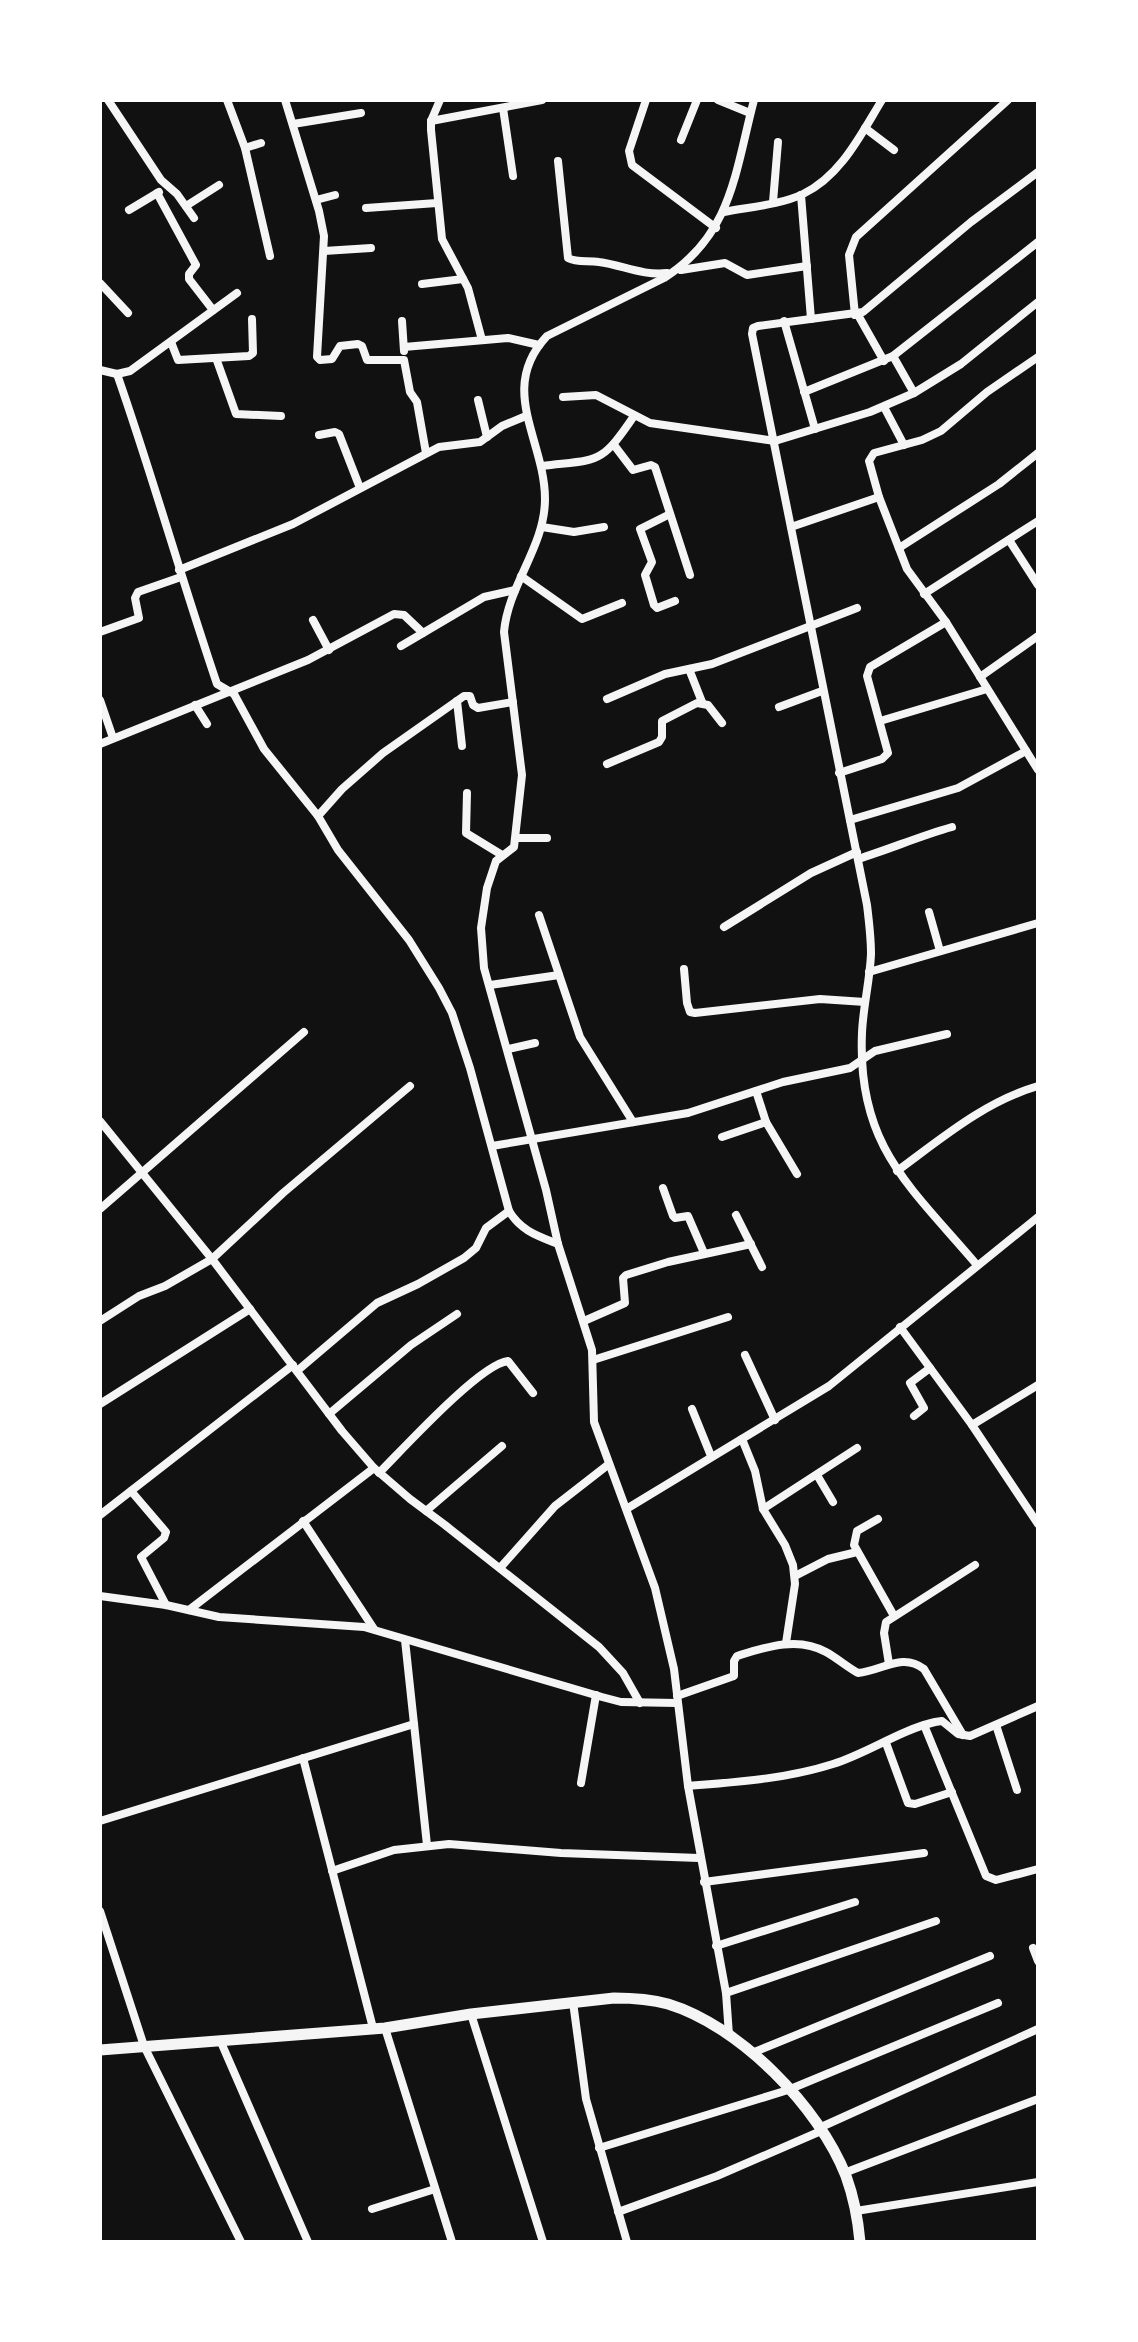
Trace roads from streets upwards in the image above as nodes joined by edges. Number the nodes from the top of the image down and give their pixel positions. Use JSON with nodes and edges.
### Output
{"nodes":[{"id":1,"x":108,"y":100,"type":"edge"},
{"id":2,"x":227,"y":100,"type":"edge"},
{"id":3,"x":285,"y":100,"type":"edge"},
{"id":4,"x":440,"y":100,"type":"edge"},
{"id":5,"x":542,"y":100,"type":"edge"},
{"id":6,"x":646,"y":100,"type":"edge"},
{"id":7,"x":697,"y":100,"type":"edge"},
{"id":8,"x":718,"y":100,"type":"edge"},
{"id":9,"x":754,"y":100,"type":"edge"},
{"id":10,"x":882,"y":100,"type":"edge"},
{"id":11,"x":1008,"y":100,"type":"edge"},
{"id":12,"x":503,"y":108,"type":"junction"},
{"id":13,"x":361,"y":113,"type":"dead end"},
{"id":14,"x":750,"y":113,"type":"junction"},
{"id":15,"x":431,"y":121,"type":"junction"},
{"id":16,"x":293,"y":124,"type":"junction"},
{"id":17,"x":865,"y":128,"type":"junction"},
{"id":18,"x":681,"y":140,"type":"dead end"},
{"id":19,"x":778,"y":142,"type":"dead end"},
{"id":20,"x":261,"y":143,"type":"dead end"},
{"id":21,"x":245,"y":148,"type":"junction"},
{"id":22,"x":894,"y":150,"type":"dead end"},
{"id":23,"x":558,"y":161,"type":"dead end"},
{"id":24,"x":1038,"y":172,"type":"edge"},
{"id":25,"x":513,"y":176,"type":"dead end"},
{"id":26,"x":219,"y":185,"type":"dead end"},
{"id":27,"x":168,"y":186,"type":"junction"},
{"id":28,"x":157,"y":193,"type":"junction"},
{"id":29,"x":335,"y":195,"type":"dead end"},
{"id":30,"x":801,"y":195,"type":"junction"},
{"id":31,"x":316,"y":200,"type":"junction"},
{"id":32,"x":773,"y":202,"type":"junction"},
{"id":33,"x":437,"y":203,"type":"junction"},
{"id":34,"x":186,"y":206,"type":"junction"},
{"id":35,"x":366,"y":208,"type":"dead end"},
{"id":36,"x":129,"y":210,"type":"dead end"},
{"id":37,"x":724,"y":212,"type":"junction"},
{"id":38,"x":194,"y":218,"type":"dead end"},
{"id":39,"x":716,"y":228,"type":"junction"},
{"id":40,"x":1038,"y":242,"type":"edge"},
{"id":41,"x":371,"y":248,"type":"dead end"},
{"id":42,"x":324,"y":251,"type":"junction"},
{"id":43,"x":270,"y":256,"type":"dead end"},
{"id":44,"x":807,"y":266,"type":"junction"},
{"id":45,"x":675,"y":271,"type":"junction"},
{"id":46,"x":463,"y":279,"type":"junction"},
{"id":47,"x":100,"y":283,"type":"edge"},
{"id":48,"x":422,"y":284,"type":"dead end"},
{"id":49,"x":237,"y":293,"type":"dead end"},
{"id":50,"x":1038,"y":302,"type":"edge"},
{"id":51,"x":213,"y":310,"type":"junction"},
{"id":52,"x":128,"y":313,"type":"dead end"},
{"id":53,"x":857,"y":315,"type":"junction"},
{"id":54,"x":252,"y":319,"type":"dead end"},
{"id":55,"x":811,"y":319,"type":"junction"},
{"id":56,"x":402,"y":321,"type":"dead end"},
{"id":57,"x":784,"y":321,"type":"junction"},
{"id":58,"x":482,"y":340,"type":"junction"},
{"id":59,"x":171,"y":342,"type":"junction"},
{"id":60,"x":539,"y":345,"type":"junction"},
{"id":61,"x":404,"y":347,"type":"junction"},
{"id":62,"x":893,"y":356,"type":"junction"},
{"id":63,"x":1038,"y":357,"type":"edge"},
{"id":64,"x":216,"y":358,"type":"junction"},
{"id":65,"x":404,"y":360,"type":"junction"},
{"id":66,"x":884,"y":361,"type":"junction"},
{"id":67,"x":100,"y":370,"type":"edge"},
{"id":68,"x":117,"y":374,"type":"junction"},
{"id":69,"x":804,"y":392,"type":"junction"},
{"id":70,"x":914,"y":393,"type":"junction"},
{"id":71,"x":563,"y":397,"type":"dead end"},
{"id":72,"x":478,"y":400,"type":"dead end"},
{"id":73,"x":884,"y":407,"type":"junction"},
{"id":74,"x":281,"y":416,"type":"dead end"},
{"id":75,"x":526,"y":416,"type":"junction"},
{"id":76,"x":634,"y":416,"type":"junction"},
{"id":77,"x":815,"y":429,"type":"junction"},
{"id":78,"x":319,"y":435,"type":"dead end"},
{"id":79,"x":487,"y":437,"type":"junction"},
{"id":80,"x":775,"y":441,"type":"junction"},
{"id":81,"x":614,"y":445,"type":"junction"},
{"id":82,"x":904,"y":445,"type":"junction"},
{"id":83,"x":426,"y":453,"type":"junction"},
{"id":84,"x":1038,"y":453,"type":"edge"},
{"id":85,"x":542,"y":466,"type":"junction"},
{"id":86,"x":360,"y":488,"type":"junction"},
{"id":87,"x":879,"y":497,"type":"junction"},
{"id":88,"x":670,"y":514,"type":"junction"},
{"id":89,"x":1038,"y":521,"type":"edge"},
{"id":90,"x":542,"y":527,"type":"junction"},
{"id":91,"x":604,"y":527,"type":"dead end"},
{"id":92,"x":791,"y":527,"type":"junction"},
{"id":93,"x":1009,"y":540,"type":"junction"},
{"id":94,"x":899,"y":548,"type":"junction"},
{"id":95,"x":180,"y":573,"type":"junction"},
{"id":96,"x":690,"y":575,"type":"dead end"},
{"id":97,"x":521,"y":576,"type":"junction"},
{"id":98,"x":1038,"y":585,"type":"edge"},
{"id":99,"x":515,"y":590,"type":"junction"},
{"id":100,"x":924,"y":594,"type":"junction"},
{"id":101,"x":675,"y":601,"type":"dead end"},
{"id":102,"x":622,"y":603,"type":"dead end"},
{"id":103,"x":857,"y":608,"type":"dead end"},
{"id":104,"x":313,"y":620,"type":"dead end"},
{"id":105,"x":946,"y":622,"type":"junction"},
{"id":106,"x":810,"y":625,"type":"junction"},
{"id":107,"x":100,"y":632,"type":"edge"},
{"id":108,"x":423,"y":633,"type":"junction"},
{"id":109,"x":1038,"y":636,"type":"edge"},
{"id":110,"x":401,"y":646,"type":"dead end"},
{"id":111,"x":329,"y":650,"type":"junction"},
{"id":112,"x":689,"y":669,"type":"junction"},
{"id":113,"x":980,"y":677,"type":"junction"},
{"id":114,"x":987,"y":689,"type":"junction"},
{"id":115,"x":231,"y":690,"type":"junction"},
{"id":116,"x":822,"y":691,"type":"junction"},
{"id":117,"x":607,"y":699,"type":"dead end"},
{"id":118,"x":100,"y":700,"type":"edge"},
{"id":119,"x":457,"y":701,"type":"junction"},
{"id":120,"x":513,"y":702,"type":"junction"},
{"id":121,"x":702,"y":702,"type":"junction"},
{"id":122,"x":195,"y":705,"type":"junction"},
{"id":123,"x":779,"y":707,"type":"dead end"},
{"id":124,"x":880,"y":721,"type":"junction"},
{"id":125,"x":722,"y":723,"type":"dead end"},
{"id":126,"x":207,"y":724,"type":"dead end"},
{"id":127,"x":113,"y":738,"type":"junction"},
{"id":128,"x":100,"y":744,"type":"edge"},
{"id":129,"x":462,"y":746,"type":"dead end"},
{"id":130,"x":1026,"y":751,"type":"junction"},
{"id":131,"x":607,"y":764,"type":"dead end"},
{"id":132,"x":1038,"y":770,"type":"edge"},
{"id":133,"x":839,"y":773,"type":"junction"},
{"id":134,"x":467,"y":793,"type":"dead end"},
{"id":135,"x":318,"y":816,"type":"junction"},
{"id":136,"x":850,"y":820,"type":"junction"},
{"id":137,"x":952,"y":827,"type":"dead end"},
{"id":138,"x":516,"y":838,"type":"junction"},
{"id":139,"x":547,"y":838,"type":"dead end"},
{"id":140,"x":502,"y":855,"type":"junction"},
{"id":141,"x":857,"y":856,"type":"junction"},
{"id":142,"x":929,"y":912,"type":"dead end"},
{"id":143,"x":539,"y":915,"type":"dead end"},
{"id":144,"x":1038,"y":923,"type":"edge"},
{"id":145,"x":724,"y":927,"type":"dead end"},
{"id":146,"x":940,"y":951,"type":"junction"},
{"id":147,"x":684,"y":969,"type":"dead end"},
{"id":148,"x":869,"y":972,"type":"junction"},
{"id":149,"x":559,"y":975,"type":"junction"},
{"id":150,"x":490,"y":985,"type":"junction"},
{"id":151,"x":865,"y":1002,"type":"junction"},
{"id":152,"x":304,"y":1032,"type":"dead end"},
{"id":153,"x":947,"y":1034,"type":"dead end"},
{"id":154,"x":535,"y":1043,"type":"dead end"},
{"id":155,"x":508,"y":1049,"type":"junction"},
{"id":156,"x":861,"y":1059,"type":"junction"},
{"id":157,"x":410,"y":1086,"type":"dead end"},
{"id":158,"x":1038,"y":1086,"type":"edge"},
{"id":159,"x":756,"y":1091,"type":"junction"},
{"id":160,"x":100,"y":1121,"type":"edge"},
{"id":161,"x":633,"y":1122,"type":"junction"},
{"id":162,"x":766,"y":1122,"type":"junction"},
{"id":163,"x":722,"y":1137,"type":"dead end"},
{"id":164,"x":532,"y":1138,"type":"junction"},
{"id":165,"x":492,"y":1146,"type":"junction"},
{"id":166,"x":897,"y":1171,"type":"junction"},
{"id":167,"x":143,"y":1172,"type":"junction"},
{"id":168,"x":797,"y":1174,"type":"dead end"},
{"id":169,"x":663,"y":1188,"type":"dead end"},
{"id":170,"x":100,"y":1209,"type":"edge"},
{"id":171,"x":509,"y":1211,"type":"junction"},
{"id":172,"x":736,"y":1215,"type":"dead end"},
{"id":173,"x":1038,"y":1217,"type":"edge"},
{"id":174,"x":558,"y":1244,"type":"junction"},
{"id":175,"x":751,"y":1244,"type":"junction"},
{"id":176,"x":704,"y":1253,"type":"junction"},
{"id":177,"x":212,"y":1259,"type":"junction"},
{"id":178,"x":977,"y":1265,"type":"junction"},
{"id":179,"x":762,"y":1267,"type":"dead end"},
{"id":180,"x":250,"y":1309,"type":"junction"},
{"id":181,"x":457,"y":1314,"type":"dead end"},
{"id":182,"x":728,"y":1317,"type":"dead end"},
{"id":183,"x":100,"y":1321,"type":"edge"},
{"id":184,"x":584,"y":1321,"type":"junction"},
{"id":185,"x":900,"y":1327,"type":"junction"},
{"id":186,"x":745,"y":1355,"type":"dead end"},
{"id":187,"x":593,"y":1360,"type":"junction"},
{"id":188,"x":295,"y":1368,"type":"junction"},
{"id":189,"x":930,"y":1368,"type":"junction"},
{"id":190,"x":1038,"y":1385,"type":"edge"},
{"id":191,"x":533,"y":1393,"type":"dead end"},
{"id":192,"x":100,"y":1404,"type":"edge"},
{"id":193,"x":692,"y":1409,"type":"dead end"},
{"id":194,"x":329,"y":1414,"type":"junction"},
{"id":195,"x":914,"y":1416,"type":"dead end"},
{"id":196,"x":775,"y":1420,"type":"junction"},
{"id":197,"x":972,"y":1425,"type":"junction"},
{"id":198,"x":742,"y":1439,"type":"junction"},
{"id":199,"x":502,"y":1446,"type":"dead end"},
{"id":200,"x":857,"y":1448,"type":"dead end"},
{"id":201,"x":711,"y":1456,"type":"junction"},
{"id":202,"x":609,"y":1464,"type":"junction"},
{"id":203,"x":377,"y":1470,"type":"junction"},
{"id":204,"x":817,"y":1475,"type":"junction"},
{"id":205,"x":131,"y":1491,"type":"junction"},
{"id":206,"x":833,"y":1502,"type":"dead end"},
{"id":207,"x":628,"y":1508,"type":"junction"},
{"id":208,"x":763,"y":1509,"type":"junction"},
{"id":209,"x":426,"y":1511,"type":"junction"},
{"id":210,"x":100,"y":1515,"type":"edge"},
{"id":211,"x":878,"y":1519,"type":"dead end"},
{"id":212,"x":303,"y":1521,"type":"junction"},
{"id":213,"x":1038,"y":1524,"type":"edge"},
{"id":214,"x":857,"y":1552,"type":"junction"},
{"id":215,"x":975,"y":1565,"type":"dead end"},
{"id":216,"x":500,"y":1568,"type":"junction"},
{"id":217,"x":795,"y":1576,"type":"junction"},
{"id":218,"x":100,"y":1596,"type":"edge"},
{"id":219,"x":166,"y":1605,"type":"junction"},
{"id":220,"x":189,"y":1610,"type":"junction"},
{"id":221,"x":894,"y":1616,"type":"junction"},
{"id":222,"x":374,"y":1629,"type":"junction"},
{"id":223,"x":405,"y":1640,"type":"junction"},
{"id":224,"x":786,"y":1643,"type":"junction"},
{"id":225,"x":889,"y":1664,"type":"junction"},
{"id":226,"x":596,"y":1695,"type":"junction"},
{"id":227,"x":677,"y":1699,"type":"junction"},
{"id":228,"x":640,"y":1703,"type":"junction"},
{"id":229,"x":1038,"y":1706,"type":"edge"},
{"id":230,"x":414,"y":1724,"type":"junction"},
{"id":231,"x":924,"y":1725,"type":"junction"},
{"id":232,"x":996,"y":1725,"type":"junction"},
{"id":233,"x":964,"y":1736,"type":"junction"},
{"id":234,"x":886,"y":1743,"type":"junction"},
{"id":235,"x":303,"y":1758,"type":"junction"},
{"id":236,"x":581,"y":1783,"type":"dead end"},
{"id":237,"x":688,"y":1786,"type":"junction"},
{"id":238,"x":1017,"y":1790,"type":"dead end"},
{"id":239,"x":952,"y":1792,"type":"junction"},
{"id":240,"x":100,"y":1821,"type":"edge"},
{"id":241,"x":427,"y":1845,"type":"junction"},
{"id":242,"x":924,"y":1853,"type":"dead end"},
{"id":243,"x":699,"y":1858,"type":"junction"},
{"id":244,"x":1038,"y":1869,"type":"edge"},
{"id":245,"x":332,"y":1871,"type":"junction"},
{"id":246,"x":704,"y":1882,"type":"junction"},
{"id":247,"x":855,"y":1902,"type":"dead end"},
{"id":248,"x":100,"y":1911,"type":"edge"},
{"id":249,"x":936,"y":1921,"type":"dead end"},
{"id":250,"x":716,"y":1946,"type":"junction"},
{"id":251,"x":1033,"y":1948,"type":"dead end"},
{"id":252,"x":990,"y":1956,"type":"dead end"},
{"id":253,"x":1038,"y":1961,"type":"edge"},
{"id":254,"x":726,"y":1993,"type":"junction"},
{"id":255,"x":573,"y":2002,"type":"junction"},
{"id":256,"x":998,"y":2003,"type":"dead end"},
{"id":257,"x":471,"y":2014,"type":"junction"},
{"id":258,"x":379,"y":2028,"type":"junction"},
{"id":259,"x":1038,"y":2029,"type":"edge"},
{"id":260,"x":729,"y":2036,"type":"junction"},
{"id":261,"x":220,"y":2040,"type":"junction"},
{"id":262,"x":144,"y":2046,"type":"junction"},
{"id":263,"x":100,"y":2050,"type":"edge"},
{"id":264,"x":752,"y":2053,"type":"junction"},
{"id":265,"x":788,"y":2090,"type":"junction"},
{"id":266,"x":1038,"y":2099,"type":"edge"},
{"id":267,"x":820,"y":2129,"type":"junction"},
{"id":268,"x":599,"y":2148,"type":"junction"},
{"id":269,"x":844,"y":2173,"type":"junction"},
{"id":270,"x":1038,"y":2182,"type":"edge"},
{"id":271,"x":435,"y":2189,"type":"junction"},
{"id":272,"x":372,"y":2209,"type":"dead end"},
{"id":273,"x":856,"y":2211,"type":"junction"},
{"id":274,"x":618,"y":2212,"type":"junction"},
{"id":275,"x":241,"y":2242,"type":"edge"},
{"id":276,"x":308,"y":2242,"type":"edge"},
{"id":277,"x":452,"y":2242,"type":"edge"},
{"id":278,"x":543,"y":2242,"type":"edge"},
{"id":279,"x":627,"y":2242,"type":"edge"},
{"id":280,"x":860,"y":2242,"type":"edge"}],
"edges":[{"from":1,"to":27,"type":"street"},
{"from":2,"to":21,"type":"street"},
{"from":3,"to":16,"type":"street"},
{"from":4,"to":15,"type":"street"},
{"from":5,"to":12,"type":"street"},
{"from":6,"to":39,"type":"street"},
{"from":7,"to":18,"type":"street"},
{"from":8,"to":14,"type":"street"},
{"from":9,"to":14,"type":"street"},
{"from":10,"to":17,"type":"street"},
{"from":11,"to":53,"type":"street"},
{"from":12,"to":15,"type":"street"},
{"from":12,"to":25,"type":"street"},
{"from":13,"to":16,"type":"street"},
{"from":14,"to":37,"type":"street"},
{"from":15,"to":33,"type":"street"},
{"from":16,"to":31,"type":"street"},
{"from":17,"to":22,"type":"street"},
{"from":17,"to":30,"type":"street"},
{"from":19,"to":32,"type":"street"},
{"from":20,"to":21,"type":"street"},
{"from":21,"to":43,"type":"street"},
{"from":23,"to":45,"type":"street"},
{"from":24,"to":53,"type":"street"},
{"from":26,"to":34,"type":"street"},
{"from":27,"to":28,"type":"street"},
{"from":27,"to":34,"type":"street"},
{"from":28,"to":36,"type":"street"},
{"from":28,"to":51,"type":"street"},
{"from":29,"to":31,"type":"street"},
{"from":30,"to":32,"type":"street"},
{"from":30,"to":44,"type":"street"},
{"from":31,"to":42,"type":"street"},
{"from":32,"to":37,"type":"street"},
{"from":33,"to":35,"type":"street"},
{"from":33,"to":46,"type":"street"},
{"from":34,"to":38,"type":"street"},
{"from":37,"to":39,"type":"street"},
{"from":39,"to":45,"type":"street"},
{"from":40,"to":62,"type":"street"},
{"from":41,"to":42,"type":"street"},
{"from":42,"to":65,"type":"street"},
{"from":44,"to":45,"type":"street"},
{"from":44,"to":55,"type":"street"},
{"from":45,"to":60,"type":"street"},
{"from":46,"to":48,"type":"street"},
{"from":46,"to":58,"type":"street"},
{"from":47,"to":52,"type":"street"},
{"from":49,"to":51,"type":"street"},
{"from":50,"to":70,"type":"street"},
{"from":51,"to":59,"type":"street"},
{"from":53,"to":55,"type":"street"},
{"from":53,"to":66,"type":"street"},
{"from":54,"to":64,"type":"street"},
{"from":55,"to":57,"type":"street"},
{"from":56,"to":61,"type":"street"},
{"from":57,"to":69,"type":"street"},
{"from":57,"to":80,"type":"street"},
{"from":58,"to":60,"type":"street"},
{"from":58,"to":61,"type":"street"},
{"from":59,"to":64,"type":"street"},
{"from":59,"to":68,"type":"street"},
{"from":60,"to":75,"type":"street"},
{"from":61,"to":65,"type":"street"},
{"from":62,"to":66,"type":"street"},
{"from":62,"to":70,"type":"street"},
{"from":63,"to":82,"type":"street"},
{"from":64,"to":74,"type":"street"},
{"from":65,"to":83,"type":"street"},
{"from":66,"to":69,"type":"street"},
{"from":67,"to":68,"type":"street"},
{"from":68,"to":95,"type":"street"},
{"from":69,"to":77,"type":"street"},
{"from":70,"to":73,"type":"street"},
{"from":71,"to":76,"type":"street"},
{"from":72,"to":79,"type":"street"},
{"from":73,"to":77,"type":"street"},
{"from":73,"to":82,"type":"street"},
{"from":75,"to":79,"type":"street"},
{"from":75,"to":85,"type":"street"},
{"from":76,"to":80,"type":"street"},
{"from":76,"to":81,"type":"street"},
{"from":77,"to":80,"type":"street"},
{"from":78,"to":86,"type":"street"},
{"from":79,"to":83,"type":"street"},
{"from":80,"to":92,"type":"street"},
{"from":81,"to":85,"type":"street"},
{"from":81,"to":88,"type":"street"},
{"from":82,"to":87,"type":"street"},
{"from":83,"to":86,"type":"street"},
{"from":84,"to":94,"type":"street"},
{"from":85,"to":90,"type":"street"},
{"from":86,"to":95,"type":"street"},
{"from":87,"to":92,"type":"street"},
{"from":87,"to":94,"type":"street"},
{"from":88,"to":96,"type":"street"},
{"from":88,"to":101,"type":"street"},
{"from":89,"to":93,"type":"street"},
{"from":90,"to":91,"type":"street"},
{"from":90,"to":97,"type":"street"},
{"from":92,"to":106,"type":"street"},
{"from":93,"to":98,"type":"street"},
{"from":93,"to":100,"type":"street"},
{"from":94,"to":100,"type":"street"},
{"from":95,"to":107,"type":"street"},
{"from":95,"to":115,"type":"street"},
{"from":97,"to":99,"type":"street"},
{"from":97,"to":102,"type":"street"},
{"from":99,"to":108,"type":"street"},
{"from":99,"to":120,"type":"street"},
{"from":100,"to":105,"type":"street"},
{"from":103,"to":106,"type":"street"},
{"from":104,"to":111,"type":"street"},
{"from":105,"to":113,"type":"street"},
{"from":105,"to":124,"type":"street"},
{"from":106,"to":112,"type":"street"},
{"from":106,"to":116,"type":"street"},
{"from":108,"to":110,"type":"street"},
{"from":108,"to":111,"type":"street"},
{"from":109,"to":113,"type":"street"},
{"from":111,"to":115,"type":"street"},
{"from":112,"to":117,"type":"street"},
{"from":112,"to":121,"type":"street"},
{"from":113,"to":114,"type":"street"},
{"from":114,"to":124,"type":"street"},
{"from":114,"to":130,"type":"street"},
{"from":115,"to":122,"type":"street"},
{"from":115,"to":135,"type":"street"},
{"from":116,"to":123,"type":"street"},
{"from":116,"to":133,"type":"street"},
{"from":118,"to":127,"type":"street"},
{"from":119,"to":120,"type":"street"},
{"from":119,"to":129,"type":"street"},
{"from":119,"to":135,"type":"street"},
{"from":120,"to":138,"type":"street"},
{"from":121,"to":125,"type":"street"},
{"from":121,"to":131,"type":"street"},
{"from":122,"to":126,"type":"street"},
{"from":122,"to":127,"type":"street"},
{"from":124,"to":133,"type":"street"},
{"from":127,"to":128,"type":"street"},
{"from":130,"to":132,"type":"street"},
{"from":130,"to":136,"type":"street"},
{"from":133,"to":136,"type":"street"},
{"from":134,"to":140,"type":"street"},
{"from":135,"to":165,"type":"street"},
{"from":136,"to":141,"type":"street"},
{"from":137,"to":141,"type":"street"},
{"from":138,"to":139,"type":"street"},
{"from":138,"to":140,"type":"street"},
{"from":140,"to":150,"type":"street"},
{"from":141,"to":145,"type":"street"},
{"from":141,"to":148,"type":"street"},
{"from":142,"to":146,"type":"street"},
{"from":143,"to":149,"type":"street"},
{"from":144,"to":146,"type":"street"},
{"from":146,"to":148,"type":"street"},
{"from":147,"to":151,"type":"street"},
{"from":148,"to":151,"type":"street"},
{"from":149,"to":150,"type":"street"},
{"from":149,"to":161,"type":"street"},
{"from":150,"to":155,"type":"street"},
{"from":151,"to":156,"type":"street"},
{"from":152,"to":167,"type":"street"},
{"from":153,"to":156,"type":"street"},
{"from":154,"to":155,"type":"street"},
{"from":155,"to":164,"type":"street"},
{"from":156,"to":159,"type":"street"},
{"from":156,"to":166,"type":"street"},
{"from":157,"to":177,"type":"street"},
{"from":158,"to":166,"type":"street"},
{"from":159,"to":161,"type":"street"},
{"from":159,"to":162,"type":"street"},
{"from":160,"to":167,"type":"street"},
{"from":161,"to":164,"type":"street"},
{"from":162,"to":163,"type":"street"},
{"from":162,"to":168,"type":"street"},
{"from":164,"to":165,"type":"street"},
{"from":164,"to":174,"type":"street"},
{"from":165,"to":171,"type":"street"},
{"from":166,"to":178,"type":"street"},
{"from":167,"to":170,"type":"street"},
{"from":167,"to":177,"type":"street"},
{"from":169,"to":176,"type":"street"},
{"from":171,"to":174,"type":"street"},
{"from":171,"to":188,"type":"street"},
{"from":172,"to":175,"type":"street"},
{"from":173,"to":178,"type":"street"},
{"from":174,"to":184,"type":"street"},
{"from":175,"to":176,"type":"street"},
{"from":175,"to":179,"type":"street"},
{"from":176,"to":184,"type":"street"},
{"from":177,"to":180,"type":"street"},
{"from":177,"to":183,"type":"street"},
{"from":178,"to":185,"type":"street"},
{"from":180,"to":188,"type":"street"},
{"from":180,"to":192,"type":"street"},
{"from":181,"to":194,"type":"street"},
{"from":182,"to":187,"type":"street"},
{"from":184,"to":187,"type":"street"},
{"from":185,"to":189,"type":"street"},
{"from":185,"to":196,"type":"street"},
{"from":186,"to":196,"type":"street"},
{"from":187,"to":202,"type":"street"},
{"from":188,"to":194,"type":"street"},
{"from":188,"to":205,"type":"street"},
{"from":189,"to":195,"type":"street"},
{"from":189,"to":197,"type":"street"},
{"from":190,"to":197,"type":"street"},
{"from":191,"to":203,"type":"street"},
{"from":193,"to":201,"type":"street"},
{"from":194,"to":203,"type":"street"},
{"from":196,"to":198,"type":"street"},
{"from":197,"to":213,"type":"street"},
{"from":198,"to":201,"type":"street"},
{"from":198,"to":208,"type":"street"},
{"from":199,"to":209,"type":"street"},
{"from":200,"to":204,"type":"street"},
{"from":201,"to":207,"type":"street"},
{"from":202,"to":207,"type":"street"},
{"from":202,"to":216,"type":"street"},
{"from":203,"to":209,"type":"street"},
{"from":203,"to":212,"type":"street"},
{"from":204,"to":206,"type":"street"},
{"from":204,"to":208,"type":"street"},
{"from":205,"to":210,"type":"street"},
{"from":205,"to":219,"type":"street"},
{"from":207,"to":227,"type":"street"},
{"from":208,"to":217,"type":"street"},
{"from":209,"to":216,"type":"street"},
{"from":211,"to":214,"type":"street"},
{"from":212,"to":220,"type":"street"},
{"from":212,"to":222,"type":"street"},
{"from":214,"to":217,"type":"street"},
{"from":214,"to":221,"type":"street"},
{"from":215,"to":221,"type":"street"},
{"from":216,"to":228,"type":"street"},
{"from":217,"to":224,"type":"street"},
{"from":218,"to":219,"type":"street"},
{"from":219,"to":220,"type":"street"},
{"from":220,"to":222,"type":"street"},
{"from":221,"to":225,"type":"street"},
{"from":222,"to":223,"type":"street"},
{"from":223,"to":226,"type":"street"},
{"from":223,"to":230,"type":"street"},
{"from":224,"to":225,"type":"street"},
{"from":224,"to":227,"type":"street"},
{"from":225,"to":233,"type":"street"},
{"from":226,"to":228,"type":"street"},
{"from":226,"to":236,"type":"street"},
{"from":227,"to":228,"type":"street"},
{"from":227,"to":237,"type":"street"},
{"from":229,"to":232,"type":"street"},
{"from":230,"to":235,"type":"street"},
{"from":230,"to":241,"type":"street"},
{"from":231,"to":233,"type":"street"},
{"from":231,"to":234,"type":"street"},
{"from":231,"to":239,"type":"street"},
{"from":232,"to":233,"type":"street"},
{"from":232,"to":238,"type":"street"},
{"from":234,"to":237,"type":"street"},
{"from":234,"to":239,"type":"street"},
{"from":235,"to":240,"type":"street"},
{"from":235,"to":245,"type":"street"},
{"from":237,"to":243,"type":"street"},
{"from":239,"to":244,"type":"street"},
{"from":241,"to":243,"type":"street"},
{"from":241,"to":245,"type":"street"},
{"from":242,"to":246,"type":"street"},
{"from":243,"to":246,"type":"street"},
{"from":245,"to":258,"type":"street"},
{"from":246,"to":250,"type":"street"},
{"from":247,"to":250,"type":"street"},
{"from":248,"to":262,"type":"street"},
{"from":249,"to":254,"type":"street"},
{"from":250,"to":254,"type":"street"},
{"from":251,"to":253,"type":"street"},
{"from":252,"to":264,"type":"street"},
{"from":254,"to":260,"type":"street"},
{"from":255,"to":257,"type":"street"},
{"from":255,"to":260,"type":"street"},
{"from":255,"to":268,"type":"street"},
{"from":256,"to":265,"type":"street"},
{"from":257,"to":258,"type":"street"},
{"from":257,"to":278,"type":"street"},
{"from":258,"to":261,"type":"street"},
{"from":258,"to":271,"type":"street"},
{"from":259,"to":267,"type":"street"},
{"from":260,"to":264,"type":"street"},
{"from":261,"to":262,"type":"street"},
{"from":261,"to":276,"type":"street"},
{"from":262,"to":263,"type":"street"},
{"from":262,"to":275,"type":"street"},
{"from":264,"to":265,"type":"street"},
{"from":265,"to":267,"type":"street"},
{"from":265,"to":268,"type":"street"},
{"from":266,"to":269,"type":"street"},
{"from":267,"to":269,"type":"street"},
{"from":267,"to":274,"type":"street"},
{"from":268,"to":274,"type":"street"},
{"from":269,"to":273,"type":"street"},
{"from":270,"to":273,"type":"street"},
{"from":271,"to":272,"type":"street"},
{"from":271,"to":277,"type":"street"},
{"from":273,"to":280,"type":"street"},
{"from":274,"to":279,"type":"street"}]}
